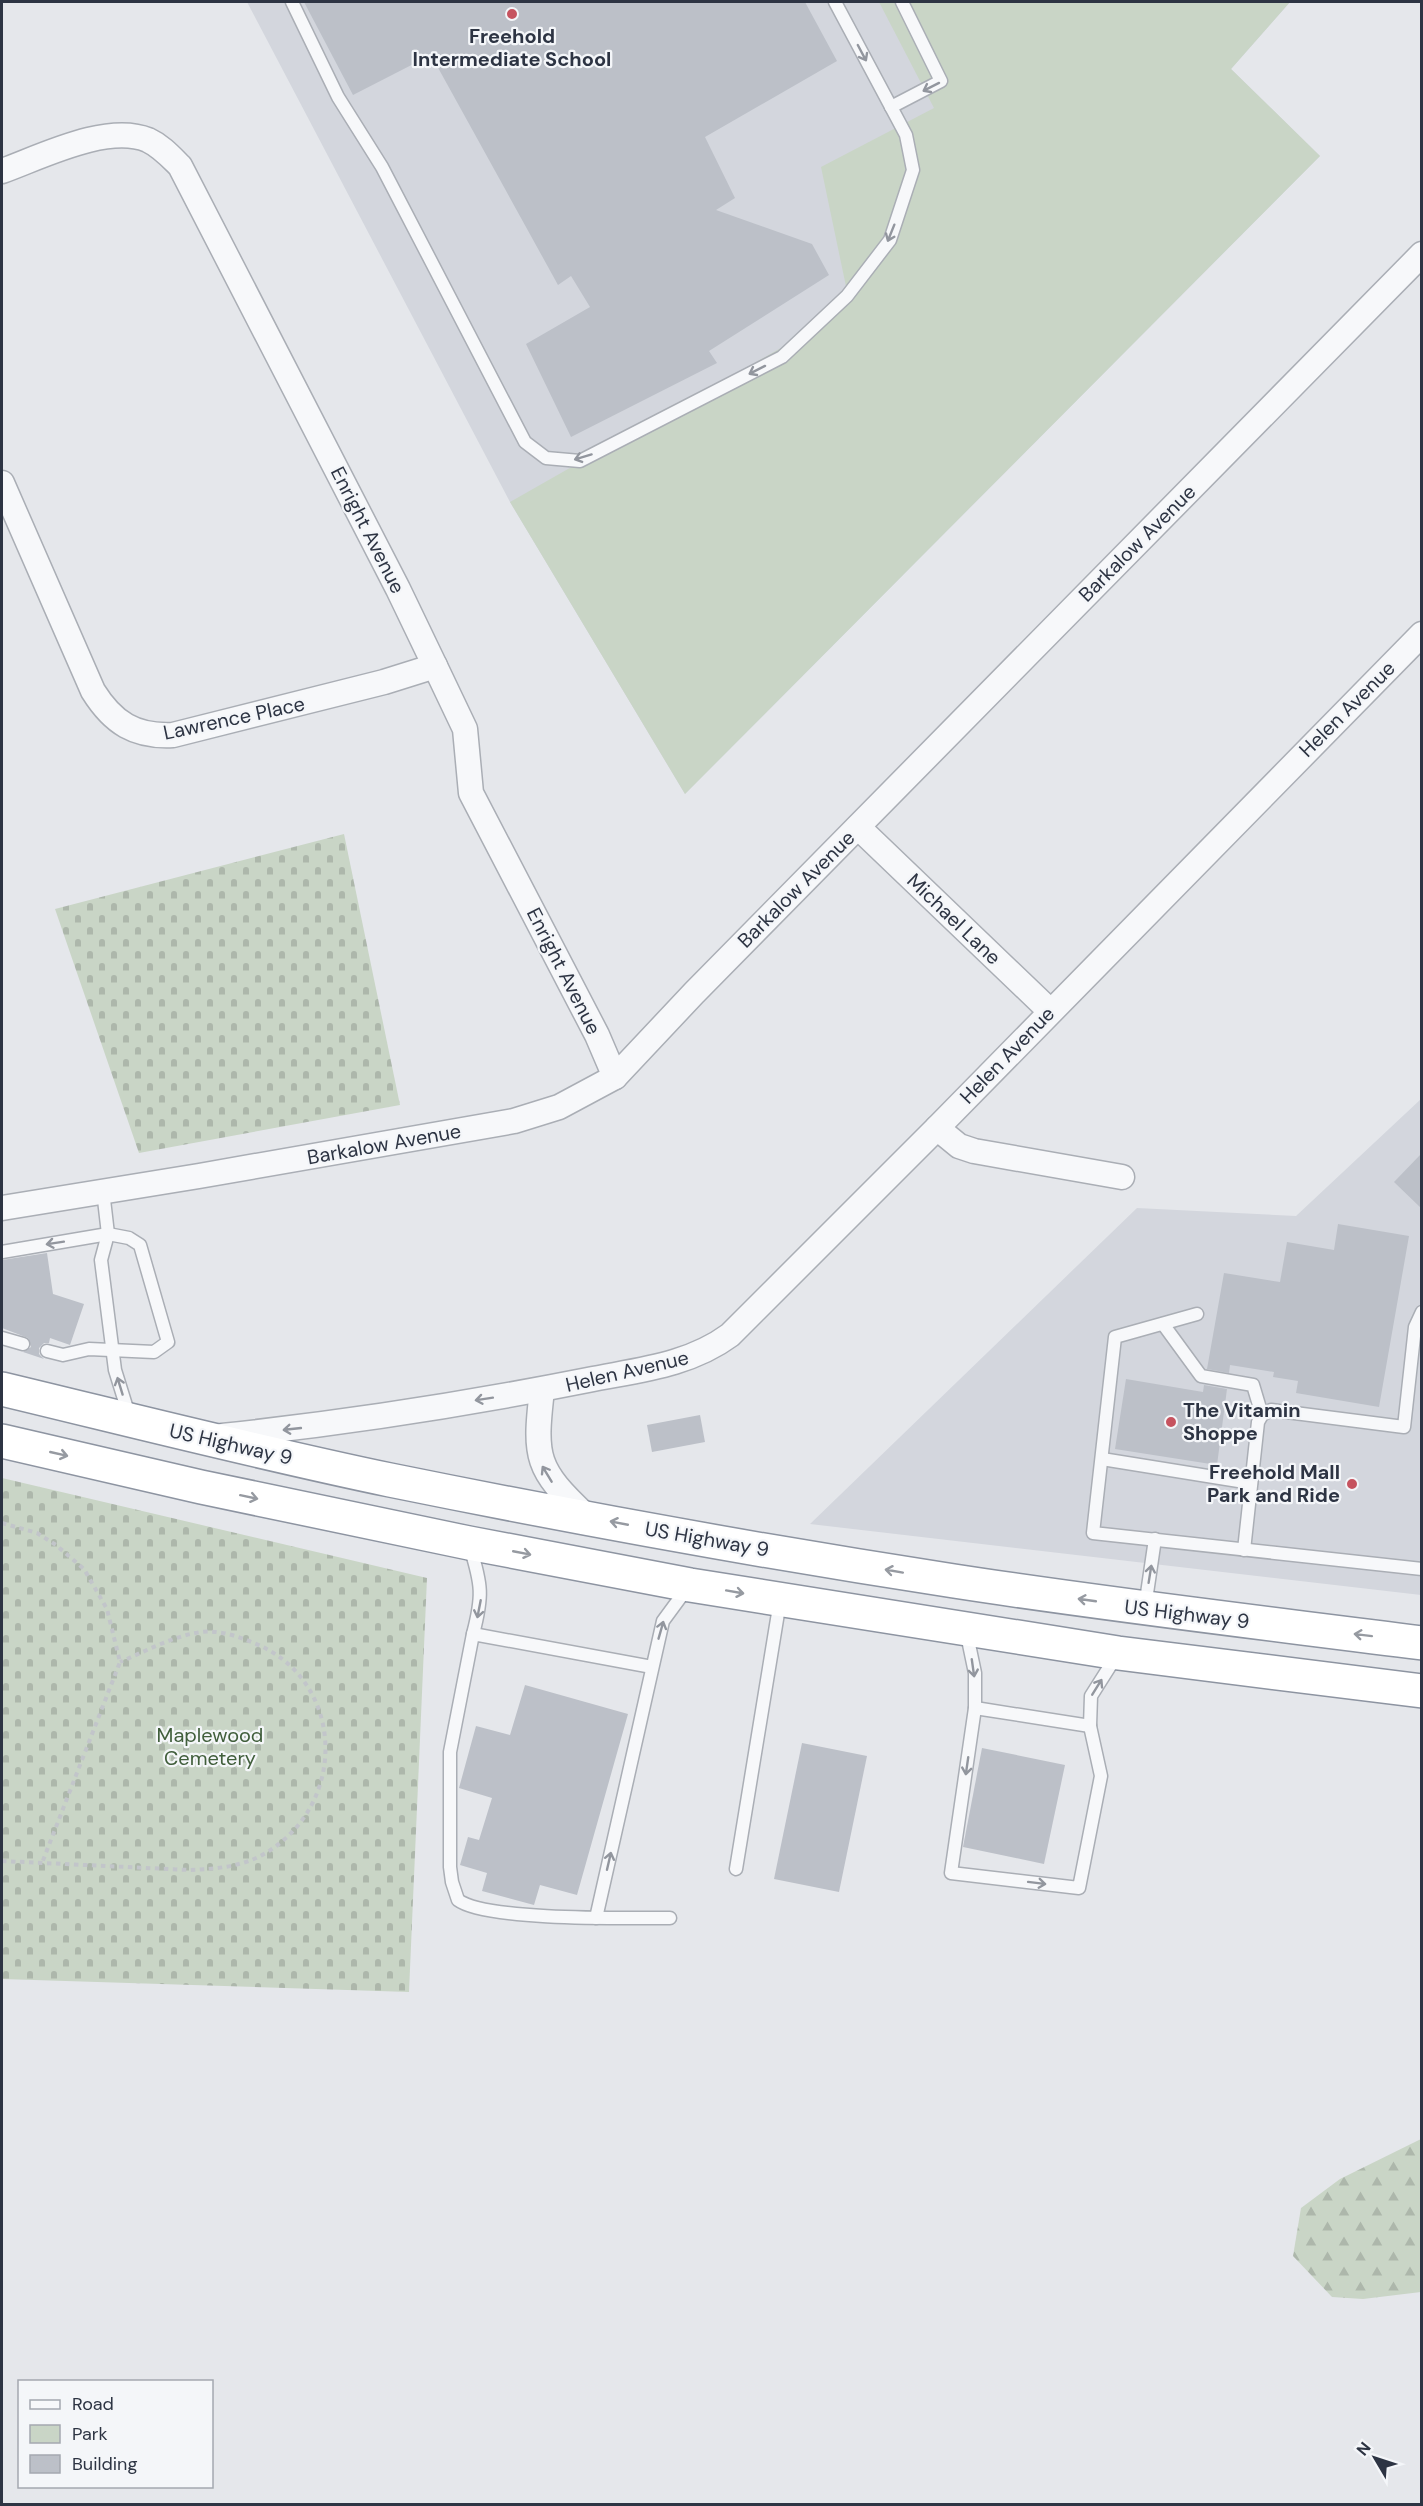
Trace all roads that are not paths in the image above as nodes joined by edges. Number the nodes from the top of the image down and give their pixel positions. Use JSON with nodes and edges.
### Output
{"nodes":[{"id":1,"x":292,"y":2,"type":"edge"},
{"id":2,"x":835,"y":2,"type":"edge"},
{"id":3,"x":902,"y":2,"type":"edge"},
{"id":4,"x":891,"y":107,"type":"junction"},
{"id":5,"x":2,"y":171,"type":"edge"},
{"id":6,"x":1422,"y":254,"type":"edge"},
{"id":7,"x":2,"y":483,"type":"edge"},
{"id":8,"x":1422,"y":634,"type":"edge"},
{"id":9,"x":435,"y":666,"type":"junction"},
{"id":10,"x":858,"y":827,"type":"junction"},
{"id":11,"x":1050,"y":1011,"type":"junction"},
{"id":12,"x":615,"y":1077,"type":"junction"},
{"id":13,"x":937,"y":1128,"type":"junction"},
{"id":14,"x":1122,"y":1178,"type":"dead end"},
{"id":15,"x":103,"y":1191,"type":"junction"},
{"id":16,"x":2,"y":1208,"type":"edge"},
{"id":17,"x":108,"y":1234,"type":"junction"},
{"id":18,"x":2,"y":1252,"type":"edge"},
{"id":19,"x":1422,"y":1312,"type":"edge"},
{"id":20,"x":1197,"y":1314,"type":"dead end"},
{"id":21,"x":1163,"y":1324,"type":"junction"},
{"id":22,"x":2,"y":1338,"type":"edge"},
{"id":23,"x":23,"y":1344,"type":"dead end"},
{"id":24,"x":47,"y":1351,"type":"dead end"},
{"id":25,"x":113,"y":1352,"type":"junction"},
{"id":26,"x":2,"y":1389,"type":"edge"},
{"id":27,"x":542,"y":1390,"type":"junction"},
{"id":28,"x":1262,"y":1415,"type":"junction"},
{"id":29,"x":131,"y":1419,"type":"junction"},
{"id":30,"x":200,"y":1439,"type":"junction"},
{"id":31,"x":2,"y":1441,"type":"edge"},
{"id":32,"x":1102,"y":1459,"type":"junction"},
{"id":33,"x":1251,"y":1483,"type":"junction"},
{"id":34,"x":586,"y":1516,"type":"junction"},
{"id":35,"x":1155,"y":1539,"type":"junction"},
{"id":36,"x":469,"y":1543,"type":"junction"},
{"id":37,"x":1244,"y":1550,"type":"junction"},
{"id":38,"x":1422,"y":1569,"type":"edge"},
{"id":39,"x":690,"y":1585,"type":"junction"},
{"id":40,"x":780,"y":1600,"type":"junction"},
{"id":41,"x":1144,"y":1609,"type":"junction"},
{"id":42,"x":966,"y":1629,"type":"junction"},
{"id":43,"x":473,"y":1634,"type":"junction"},
{"id":44,"x":1422,"y":1643,"type":"edge"},
{"id":45,"x":1118,"y":1653,"type":"junction"},
{"id":46,"x":652,"y":1667,"type":"junction"},
{"id":47,"x":1422,"y":1691,"type":"edge"},
{"id":48,"x":975,"y":1708,"type":"junction"},
{"id":49,"x":1090,"y":1726,"type":"junction"},
{"id":50,"x":736,"y":1869,"type":"dead end"},
{"id":51,"x":596,"y":1918,"type":"junction"},
{"id":52,"x":670,"y":1918,"type":"dead end"}],
"edges":[{"from":4,"to":1,"type":"lane","one_way":true},
{"from":2,"to":4,"type":"lane","one_way":true},
{"from":3,"to":4,"type":"lane","one_way":true},
{"from":5,"to":9,"type":"street","name":"Enright Avenue"},
{"from":6,"to":10,"type":"street","name":"Barkalow Avenue"},
{"from":7,"to":9,"type":"street","name":"Lawrence Place"},
{"from":8,"to":11,"type":"street","name":"Helen Avenue"},
{"from":9,"to":12,"type":"street","name":"Enright Avenue"},
{"from":10,"to":11,"type":"street","name":"Michael Lane"},
{"from":10,"to":12,"type":"street","name":"Barkalow Avenue"},
{"from":11,"to":13,"type":"street","name":"Helen Avenue"},
{"from":12,"to":15,"type":"street","name":"Barkalow Avenue"},
{"from":13,"to":14,"type":"street"},
{"from":13,"to":27,"type":"street","name":"Helen Avenue"},
{"from":15,"to":16,"type":"street","name":"Barkalow Avenue"},
{"from":15,"to":17,"type":"lane"},
{"from":17,"to":18,"type":"lane","one_way":true},
{"from":17,"to":25,"type":"lane"},
{"from":17,"to":25,"type":"lane"},
{"from":19,"to":28,"type":"lane"},
{"from":20,"to":21,"type":"lane"},
{"from":21,"to":28,"type":"lane"},
{"from":21,"to":32,"type":"lane"},
{"from":22,"to":23,"type":"lane"},
{"from":24,"to":25,"type":"lane"},
{"from":29,"to":25,"type":"lane","one_way":true},
{"from":26,"to":29,"type":"highway","name":"US Highway 9"},
{"from":27,"to":30,"type":"street","name":"Helen Avenue","one_way":true},
{"from":34,"to":27,"type":"street","name":"Helen Avenue","one_way":true},
{"from":28,"to":33,"type":"lane"},
{"from":29,"to":30,"type":"highway","name":"US Highway 9"},
{"from":30,"to":34,"type":"highway","name":"US Highway 9"},
{"from":31,"to":36,"type":"highway","one_way":true},
{"from":32,"to":33,"type":"lane"},
{"from":32,"to":35,"type":"lane"},
{"from":33,"to":37,"type":"lane"},
{"from":41,"to":34,"type":"highway","name":"US Highway 9","one_way":true},
{"from":35,"to":37,"type":"lane"},
{"from":41,"to":35,"type":"lane","one_way":true},
{"from":36,"to":39,"type":"highway","one_way":true},
{"from":36,"to":43,"type":"lane","one_way":true},
{"from":37,"to":38,"type":"lane"},
{"from":39,"to":40,"type":"highway","one_way":true},
{"from":46,"to":39,"type":"lane","one_way":true},
{"from":40,"to":42,"type":"highway"},
{"from":40,"to":50,"type":"lane"},
{"from":44,"to":41,"type":"highway","name":"US Highway 9","one_way":true},
{"from":42,"to":45,"type":"highway"},
{"from":42,"to":48,"type":"lane","one_way":true},
{"from":43,"to":46,"type":"lane"},
{"from":43,"to":51,"type":"lane"},
{"from":45,"to":47,"type":"highway"},
{"from":49,"to":45,"type":"lane","one_way":true},
{"from":51,"to":46,"type":"lane","one_way":true},
{"from":48,"to":49,"type":"lane"},
{"from":48,"to":49,"type":"lane","one_way":true},
{"from":51,"to":52,"type":"lane"}]}
